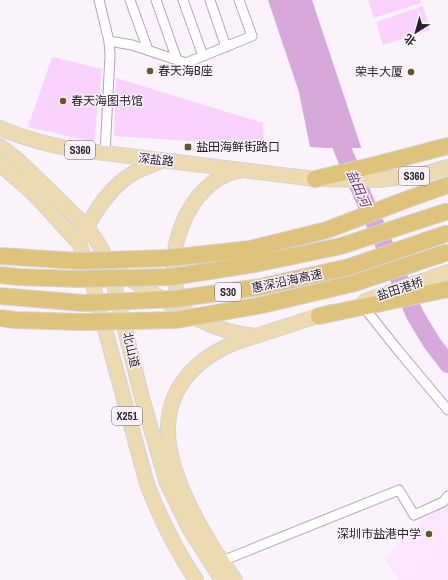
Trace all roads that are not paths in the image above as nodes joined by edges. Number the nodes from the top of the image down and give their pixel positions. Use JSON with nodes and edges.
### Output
{"nodes":[{"id":1,"x":99,"y":0,"type":"edge"},
{"id":2,"x":130,"y":0,"type":"edge"},
{"id":3,"x":156,"y":0,"type":"edge"},
{"id":4,"x":183,"y":0,"type":"edge"},
{"id":5,"x":210,"y":0,"type":"edge"},
{"id":6,"x":239,"y":0,"type":"edge"},
{"id":7,"x":109,"y":41,"type":"junction"},
{"id":8,"x":226,"y":47,"type":"junction"},
{"id":9,"x":148,"y":50,"type":"junction"},
{"id":10,"x":203,"y":56,"type":"junction"},
{"id":11,"x":177,"y":60,"type":"junction"},
{"id":12,"x":0,"y":128,"type":"edge"},
{"id":13,"x":0,"y":146,"type":"edge"},
{"id":14,"x":448,"y":146,"type":"edge"},
{"id":15,"x":105,"y":154,"type":"junction"},
{"id":16,"x":162,"y":161,"type":"junction"},
{"id":17,"x":0,"y":164,"type":"edge"},
{"id":18,"x":448,"y":167,"type":"edge"},
{"id":19,"x":243,"y":170,"type":"junction"},
{"id":20,"x":377,"y":173,"type":"junction"},
{"id":21,"x":315,"y":179,"type":"joint"},
{"id":22,"x":448,"y":185,"type":"edge"},
{"id":23,"x":448,"y":211,"type":"edge"},
{"id":24,"x":87,"y":227,"type":"junction"},
{"id":25,"x":448,"y":233,"type":"edge"},
{"id":26,"x":79,"y":243,"type":"junction"},
{"id":27,"x":448,"y":252,"type":"edge"},
{"id":28,"x":0,"y":256,"type":"edge"},
{"id":29,"x":108,"y":266,"type":"junction"},
{"id":30,"x":448,"y":272,"type":"edge"},
{"id":31,"x":0,"y":275,"type":"edge"},
{"id":32,"x":441,"y":286,"type":"edge"},
{"id":33,"x":0,"y":296,"type":"edge"},
{"id":34,"x":364,"y":303,"type":"junction"},
{"id":35,"x":189,"y":315,"type":"junction"},
{"id":36,"x":319,"y":316,"type":"joint"},
{"id":37,"x":0,"y":318,"type":"edge"},
{"id":38,"x":256,"y":336,"type":"junction"},
{"id":39,"x":448,"y":410,"type":"edge"},
{"id":40,"x":448,"y":496,"type":"edge"},
{"id":41,"x":222,"y":561,"type":"junction"},
{"id":42,"x":196,"y":580,"type":"edge"},
{"id":43,"x":222,"y":580,"type":"edge"},
{"id":44,"x":235,"y":580,"type":"edge"}],
"edges":[{"from":1,"to":7,"type":"street"},
{"from":2,"to":9,"type":"street"},
{"from":3,"to":11,"type":"street"},
{"from":4,"to":10,"type":"street"},
{"from":5,"to":8,"type":"street"},
{"from":6,"to":8,"type":"street"},
{"from":7,"to":9,"type":"street"},
{"from":7,"to":15,"type":"street"},
{"from":8,"to":10,"type":"street"},
{"from":9,"to":11,"type":"street"},
{"from":10,"to":11,"type":"street"},
{"from":12,"to":15,"type":"main road","name":"深盐路","number":"S360"},
{"from":13,"to":24,"type":"main road","name":"北山道","number":"X251"},
{"from":14,"to":20,"type":"highway"},
{"from":15,"to":16,"type":"main road","name":"深盐路","number":"S360"},
{"from":16,"to":19,"type":"main road","name":"深盐路","number":"S360"},
{"from":16,"to":24,"type":"main road"},
{"from":17,"to":26,"type":"main road","name":"北山道","number":"X251"},
{"from":18,"to":20,"type":"main road","number":"S360"},
{"from":19,"to":21,"type":"main road","name":"深盐路","number":"S360"},
{"from":19,"to":35,"type":"main road"},
{"from":20,"to":21,"type":"highway"},
{"from":22,"to":28,"type":"highway","bridge":true},
{"from":23,"to":31,"type":"highway","name":"惠深沿海高速","number":"S30","bridge":true},
{"from":24,"to":26,"type":"main road"},
{"from":24,"to":29,"type":"main road","name":"北山道","number":"X251"},
{"from":25,"to":33,"type":"highway","name":"惠深沿海高速","number":"S30","bridge":true},
{"from":26,"to":29,"type":"main road"},
{"from":26,"to":42,"type":"main road","name":"北山道","number":"X251"},
{"from":27,"to":37,"type":"highway","bridge":true},
{"from":29,"to":35,"type":"main road"},
{"from":29,"to":43,"type":"main road","name":"北山道","number":"X251"},
{"from":30,"to":32,"type":"main road"},
{"from":32,"to":34,"type":"main road","name":"盐田港桥"},
{"from":32,"to":34,"type":"highway"},
{"from":34,"to":36,"type":"highway"},
{"from":34,"to":39,"type":"street"},
{"from":35,"to":38,"type":"main road"},
{"from":36,"to":38,"type":"main road"},
{"from":38,"to":41,"type":"main road"},
{"from":40,"to":41,"type":"street"},
{"from":41,"to":44,"type":"main road"}]}
